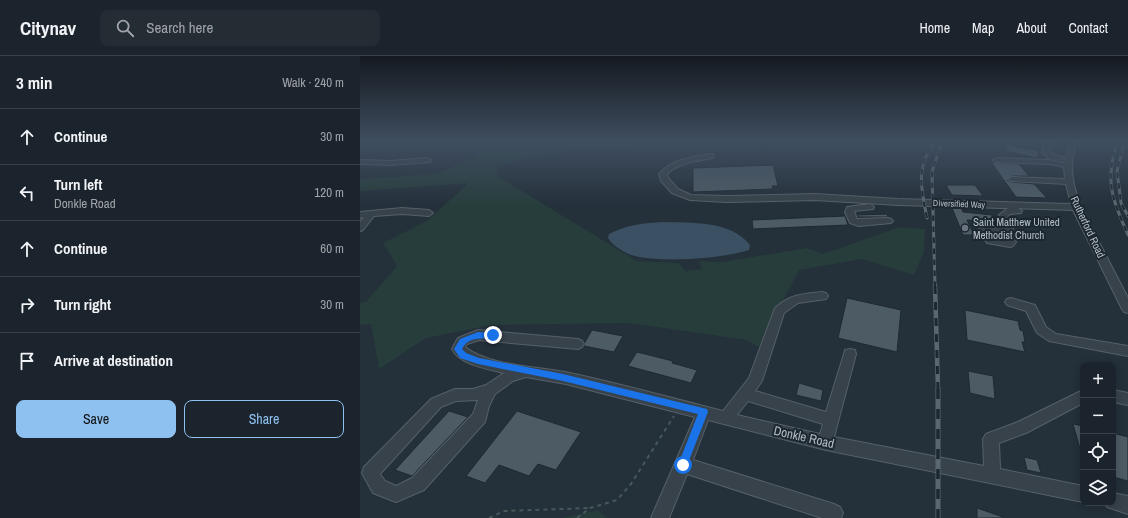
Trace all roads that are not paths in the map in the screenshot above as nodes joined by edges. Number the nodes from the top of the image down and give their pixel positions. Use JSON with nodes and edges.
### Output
{"nodes":[{"id":1,"x":377,"y":163,"type":"edge"},
{"id":2,"x":396,"y":163,"type":"edge"},
{"id":3,"x":679,"y":163,"type":"edge"},
{"id":4,"x":1028,"y":163,"type":"edge"},
{"id":5,"x":1060,"y":163,"type":"edge"},
{"id":6,"x":1068,"y":163,"type":"joint"},
{"id":7,"x":1012,"y":180,"type":"dead end"},
{"id":8,"x":1045,"y":180,"type":"junction"},
{"id":9,"x":1069,"y":182,"type":"junction"},
{"id":10,"x":876,"y":201,"type":"junction"},
{"id":11,"x":1078,"y":209,"type":"junction"},
{"id":12,"x":428,"y":213,"type":"dead end"},
{"id":13,"x":371,"y":214,"type":"junction"},
{"id":14,"x":360,"y":215,"type":"edge"},
{"id":15,"x":888,"y":221,"type":"dead end"},
{"id":16,"x":360,"y":228,"type":"edge"},
{"id":17,"x":1006,"y":231,"type":"dead end"},
{"id":18,"x":822,"y":296,"type":"dead end"},
{"id":19,"x":1011,"y":302,"type":"dead end"},
{"id":20,"x":1128,"y":309,"type":"edge"},
{"id":21,"x":578,"y":344,"type":"dead end"},
{"id":22,"x":1128,"y":351,"type":"edge"},
{"id":23,"x":850,"y":354,"type":"dead end"},
{"id":24,"x":528,"y":370,"type":"junction"},
{"id":25,"x":490,"y":390,"type":"junction"},
{"id":26,"x":745,"y":394,"type":"junction"},
{"id":27,"x":1116,"y":397,"type":"edge"},
{"id":28,"x":1080,"y":398,"type":"edge"},
{"id":29,"x":1128,"y":399,"type":"edge"},
{"id":30,"x":704,"y":412,"type":"junction"},
{"id":31,"x":726,"y":418,"type":"junction"},
{"id":32,"x":832,"y":420,"type":"junction"},
{"id":33,"x":825,"y":442,"type":"junction"},
{"id":34,"x":683,"y":465,"type":"junction"},
{"id":35,"x":993,"y":474,"type":"junction"},
{"id":36,"x":1080,"y":493,"type":"edge"},
{"id":37,"x":1116,"y":502,"type":"edge"},
{"id":38,"x":1128,"y":505,"type":"edge"},
{"id":39,"x":834,"y":513,"type":"dead end"},
{"id":40,"x":660,"y":518,"type":"edge"}],
"edges":[{"from":1,"to":2,"type":"street"},
{"from":3,"to":10,"type":"street","name":"Diversified Way"},
{"from":4,"to":8,"type":"street"},
{"from":5,"to":6,"type":"street"},
{"from":6,"to":9,"type":"street","name":"Rutherford Road"},
{"from":7,"to":8,"type":"street"},
{"from":8,"to":9,"type":"street"},
{"from":9,"to":11,"type":"street","name":"Rutherford Road"},
{"from":10,"to":11,"type":"street","name":"Diversified Way"},
{"from":10,"to":15,"type":"street"},
{"from":11,"to":17,"type":"street"},
{"from":11,"to":20,"type":"street","name":"Rutherford Road"},
{"from":12,"to":13,"type":"street"},
{"from":13,"to":14,"type":"street"},
{"from":13,"to":16,"type":"street"},
{"from":18,"to":26,"type":"street"},
{"from":19,"to":22,"type":"street"},
{"from":21,"to":24,"type":"street","name":"Donkle Road"},
{"from":23,"to":32,"type":"street"},
{"from":24,"to":25,"type":"street"},
{"from":24,"to":30,"type":"street","name":"Donkle Road"},
{"from":25,"to":25,"type":"street"},
{"from":26,"to":31,"type":"street"},
{"from":26,"to":32,"type":"street"},
{"from":27,"to":29,"type":"street"},
{"from":28,"to":35,"type":"street"},
{"from":30,"to":31,"type":"street","name":"Donkle Road"},
{"from":30,"to":34,"type":"street"},
{"from":31,"to":33,"type":"street","name":"Donkle Road"},
{"from":32,"to":33,"type":"street"},
{"from":33,"to":35,"type":"street","name":"Donkle Road"},
{"from":34,"to":39,"type":"street"},
{"from":34,"to":40,"type":"street"},
{"from":35,"to":36,"type":"street","name":"Donkle Road"},
{"from":37,"to":38,"type":"street"}]}
